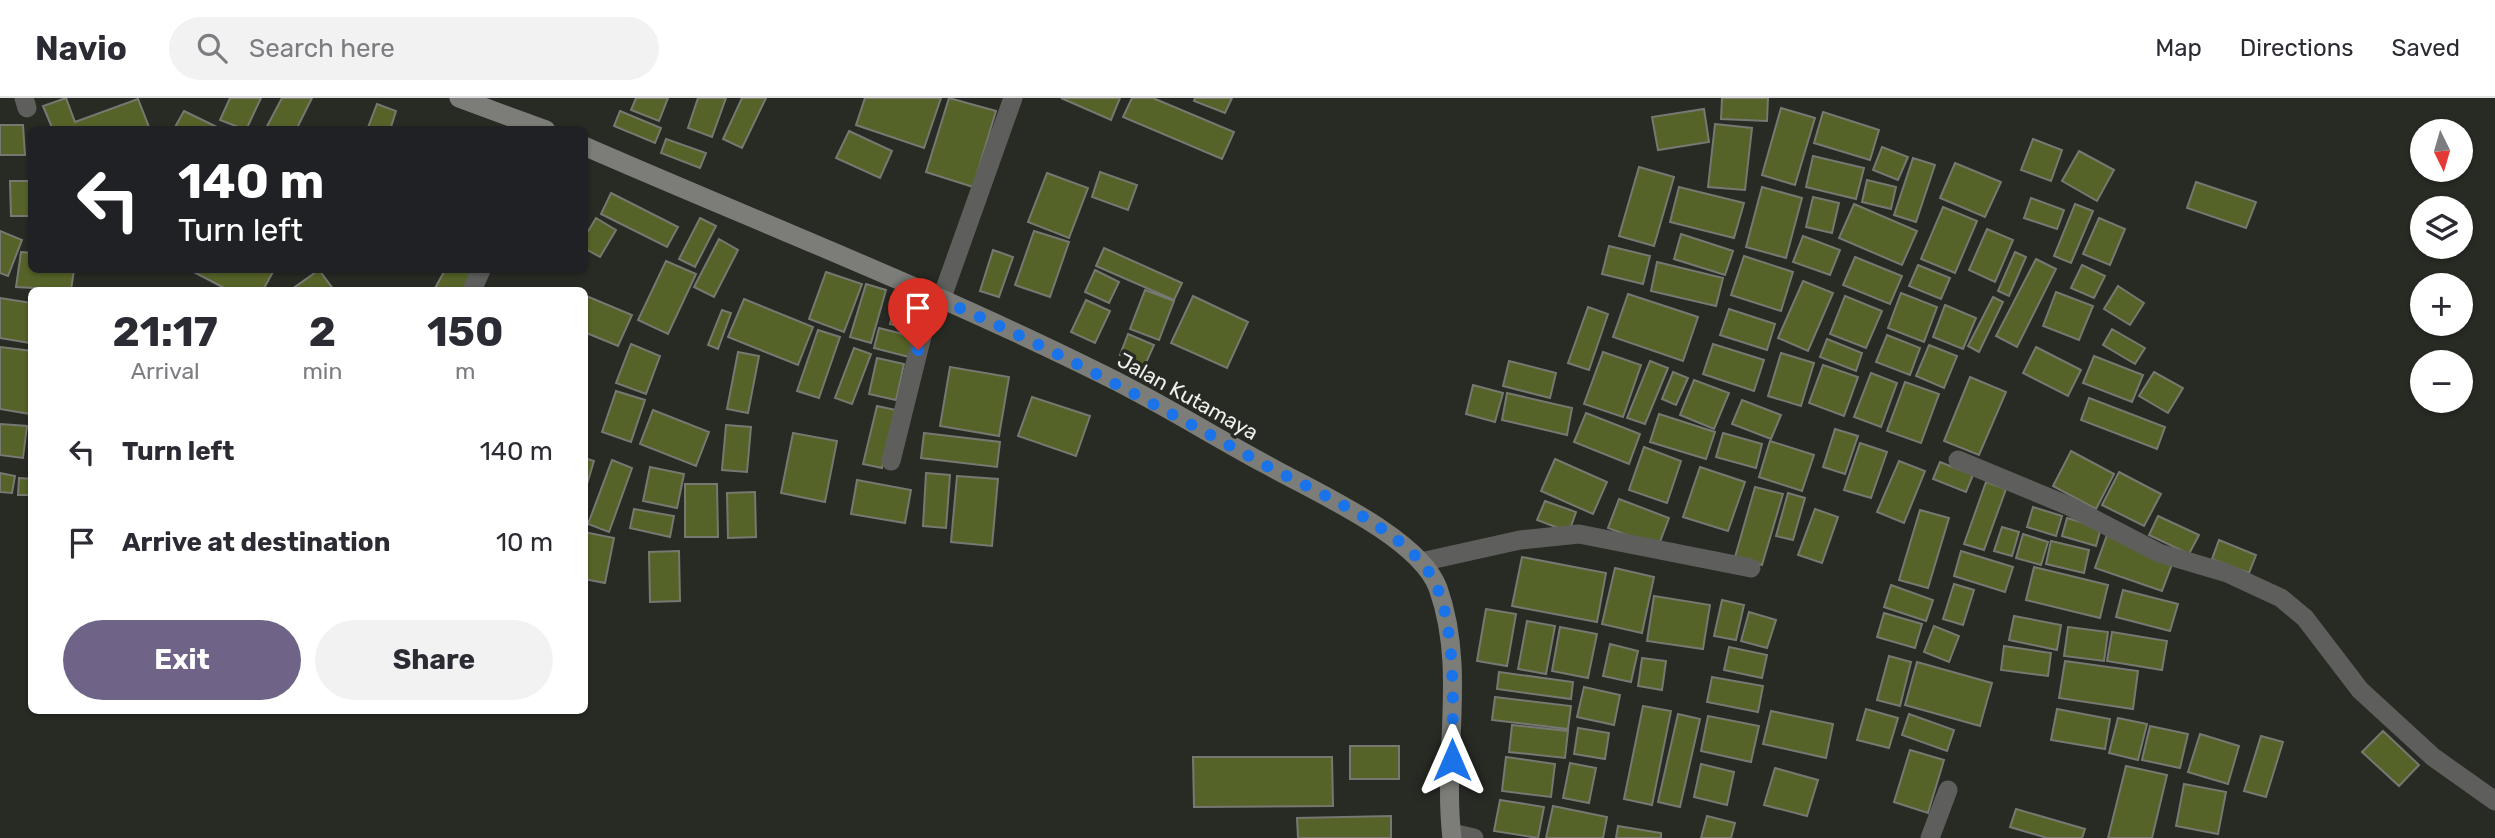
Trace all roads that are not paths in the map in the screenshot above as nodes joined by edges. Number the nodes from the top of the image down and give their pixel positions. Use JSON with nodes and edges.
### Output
{"nodes":[{"id":1,"x":459,"y":98,"type":"edge"},
{"id":2,"x":1013,"y":98,"type":"edge"},
{"id":3,"x":533,"y":126,"type":"edge"},
{"id":4,"x":588,"y":148,"type":"edge"},
{"id":5,"x":937,"y":298,"type":"junction"},
{"id":6,"x":1958,"y":460,"type":"dead end"},
{"id":7,"x":891,"y":461,"type":"dead end"},
{"id":8,"x":1422,"y":562,"type":"junction"},
{"id":9,"x":1751,"y":568,"type":"dead end"},
{"id":10,"x":1948,"y":790,"type":"dead end"},
{"id":11,"x":2495,"y":801,"type":"edge"},
{"id":12,"x":1452,"y":835,"type":"edge"},
{"id":13,"x":1474,"y":838,"type":"edge"},
{"id":14,"x":1930,"y":838,"type":"edge"}],
"edges":[{"from":1,"to":3,"type":"main road"},
{"from":2,"to":5,"type":"street"},
{"from":4,"to":5,"type":"main road","name":"Jalan Kutamaya"},
{"from":5,"to":7,"type":"street"},
{"from":5,"to":8,"type":"main road","name":"Jalan Kutamaya"},
{"from":6,"to":11,"type":"street"},
{"from":8,"to":9,"type":"street"},
{"from":8,"to":12,"type":"main road","name":"Jalan Kutamaya"},
{"from":10,"to":14,"type":"street"},
{"from":12,"to":13,"type":"street"}]}
